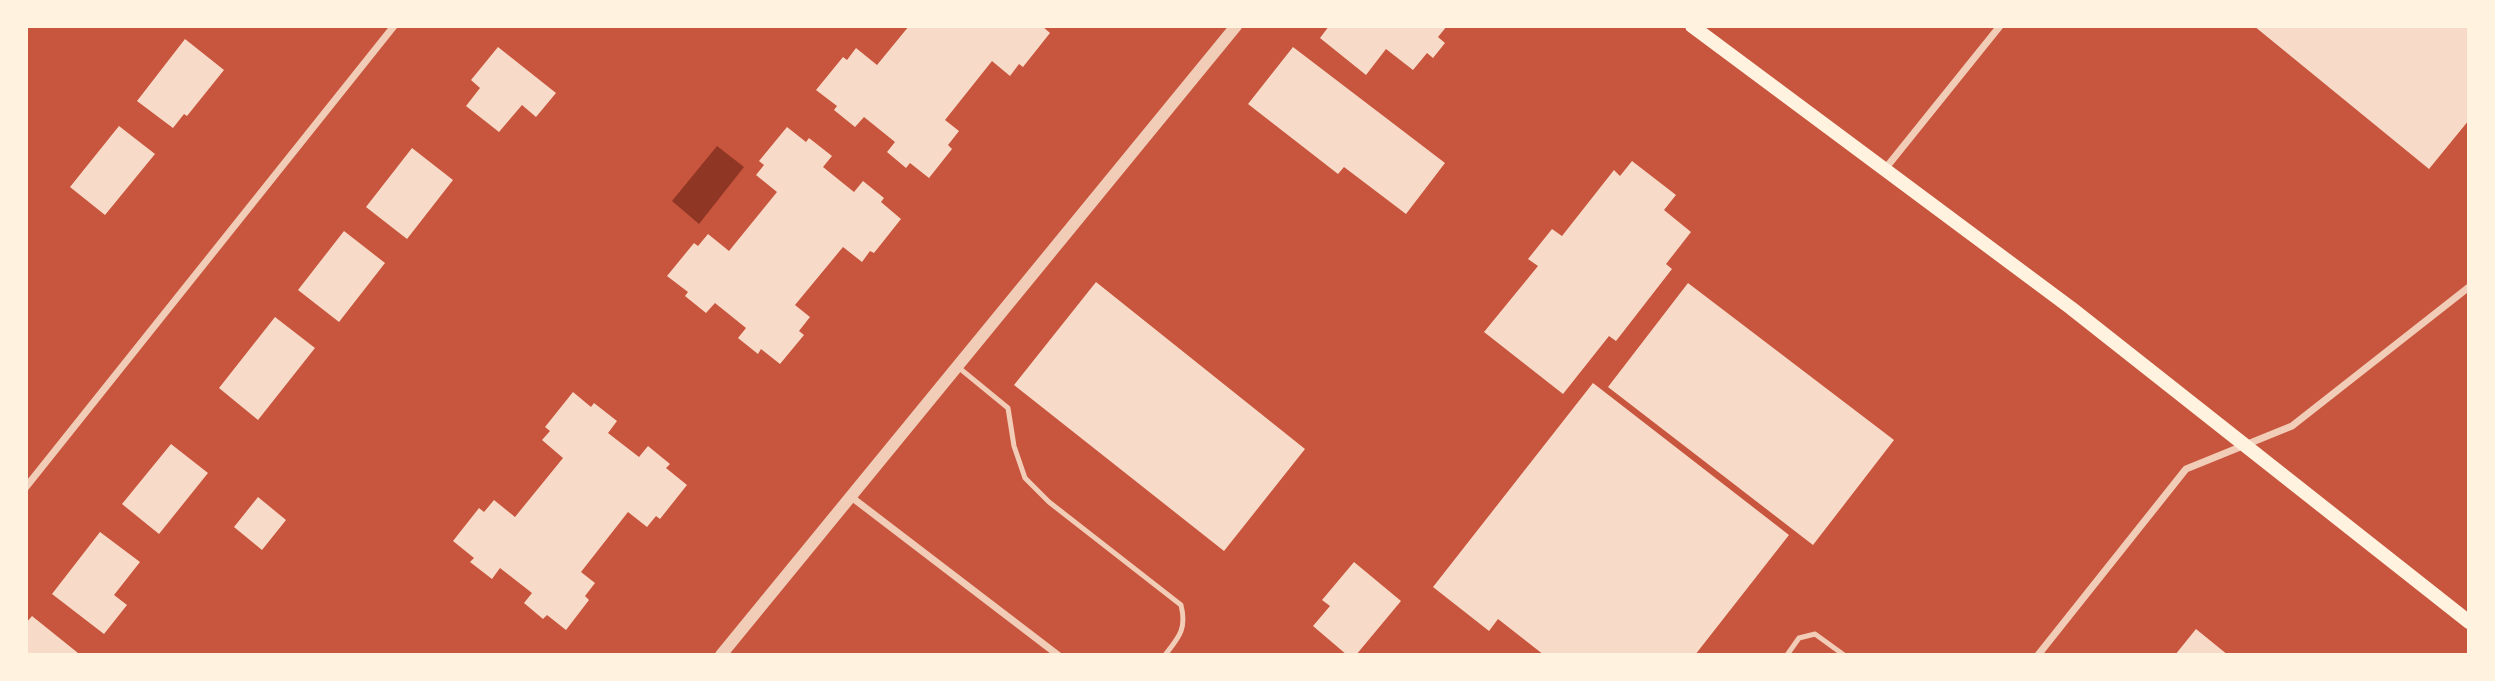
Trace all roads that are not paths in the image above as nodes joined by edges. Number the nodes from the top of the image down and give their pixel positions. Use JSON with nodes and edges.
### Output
{"nodes":[{"id":1,"x":394,"y":26,"type":"edge"},
{"id":2,"x":1236,"y":26,"type":"edge"},
{"id":3,"x":1692,"y":26,"type":"edge"},
{"id":4,"x":2000,"y":26,"type":"edge"},
{"id":5,"x":1885,"y":169,"type":"junction"},
{"id":6,"x":2469,"y":287,"type":"edge"},
{"id":7,"x":956,"y":366,"type":"junction"},
{"id":8,"x":2244,"y":446,"type":"junction"},
{"id":9,"x":26,"y":487,"type":"edge"},
{"id":10,"x":850,"y":496,"type":"junction"},
{"id":11,"x":2469,"y":622,"type":"edge"},
{"id":12,"x":721,"y":655,"type":"edge"},
{"id":13,"x":1058,"y":655,"type":"edge"},
{"id":14,"x":1164,"y":655,"type":"edge"},
{"id":15,"x":1787,"y":655,"type":"edge"},
{"id":16,"x":1844,"y":655,"type":"edge"},
{"id":17,"x":2038,"y":655,"type":"edge"}],
"edges":[{"from":1,"to":9,"type":"street"},
{"from":2,"to":7,"type":"street"},
{"from":3,"to":5,"type":"main road"},
{"from":4,"to":5,"type":"street"},
{"from":5,"to":8,"type":"main road"},
{"from":6,"to":8,"type":"street"},
{"from":7,"to":10,"type":"street"},
{"from":7,"to":14,"type":"lane"},
{"from":8,"to":11,"type":"main road"},
{"from":8,"to":17,"type":"street"},
{"from":10,"to":12,"type":"street"},
{"from":10,"to":13,"type":"street"},
{"from":15,"to":16,"type":"lane"}]}
